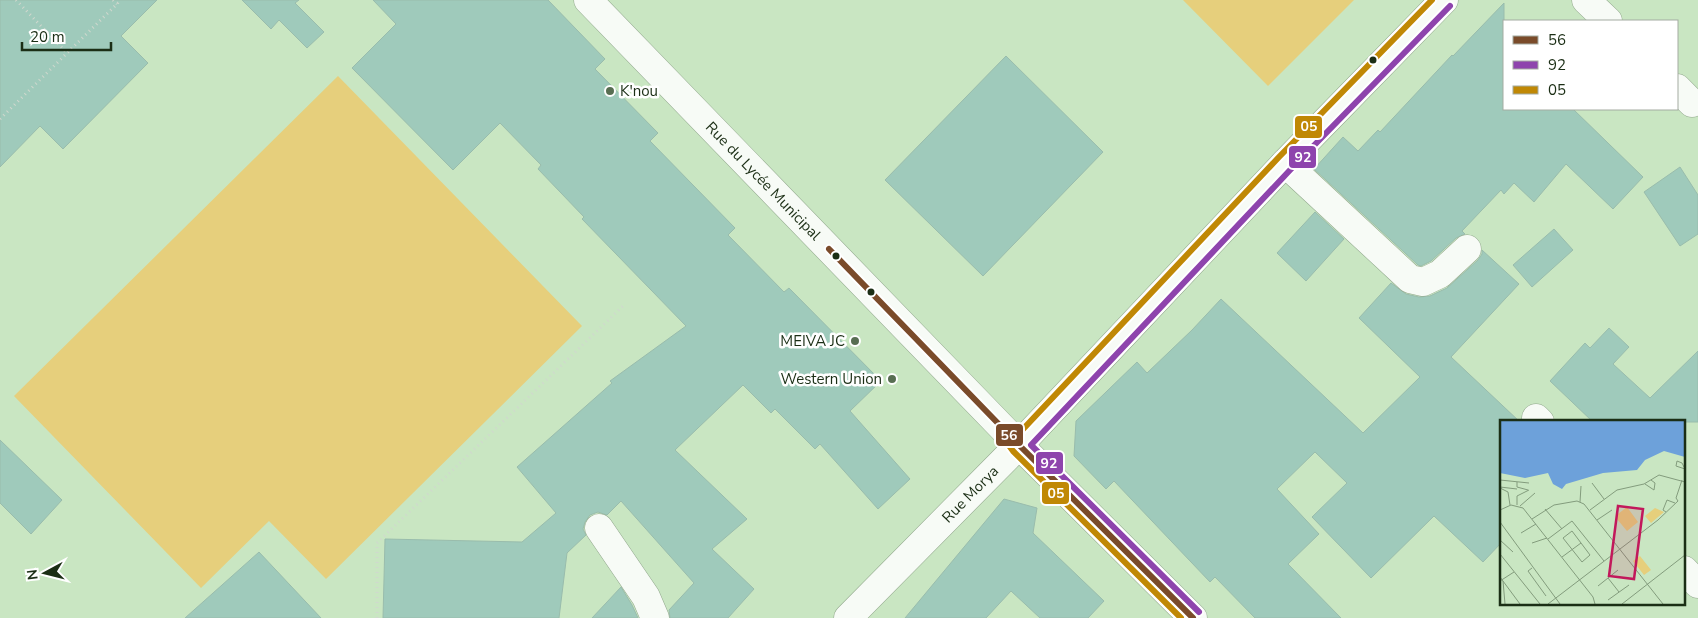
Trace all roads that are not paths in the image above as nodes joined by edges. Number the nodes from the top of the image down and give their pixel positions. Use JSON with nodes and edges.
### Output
{"nodes":[{"id":1,"x":588,"y":0,"type":"edge"},
{"id":2,"x":1444,"y":0,"type":"edge"},
{"id":3,"x":1586,"y":0,"type":"edge"},
{"id":4,"x":1607,"y":20,"type":"edge"},
{"id":5,"x":1285,"y":163,"type":"junction"},
{"id":6,"x":1467,"y":249,"type":"dead end"},
{"id":7,"x":1019,"y":445,"type":"junction"},
{"id":8,"x":599,"y":528,"type":"dead end"},
{"id":9,"x":1686,"y":572,"type":"edge"},
{"id":10,"x":1698,"y":584,"type":"edge"},
{"id":11,"x":655,"y":618,"type":"edge"},
{"id":12,"x":848,"y":618,"type":"edge"},
{"id":13,"x":1193,"y":618,"type":"edge"}],
"edges":[{"from":1,"to":7,"type":"street","name":"Rue du Lycée Municipal"},
{"from":2,"to":5,"type":"street","name":"Rue Morya"},
{"from":3,"to":4,"type":"street"},
{"from":5,"to":6,"type":"street"},
{"from":5,"to":7,"type":"street","name":"Rue Morya"},
{"from":7,"to":12,"type":"street","name":"Rue Morya"},
{"from":7,"to":13,"type":"street","name":"Rue du Lycée Municipal"},
{"from":8,"to":11,"type":"street"},
{"from":9,"to":10,"type":"street"}]}
